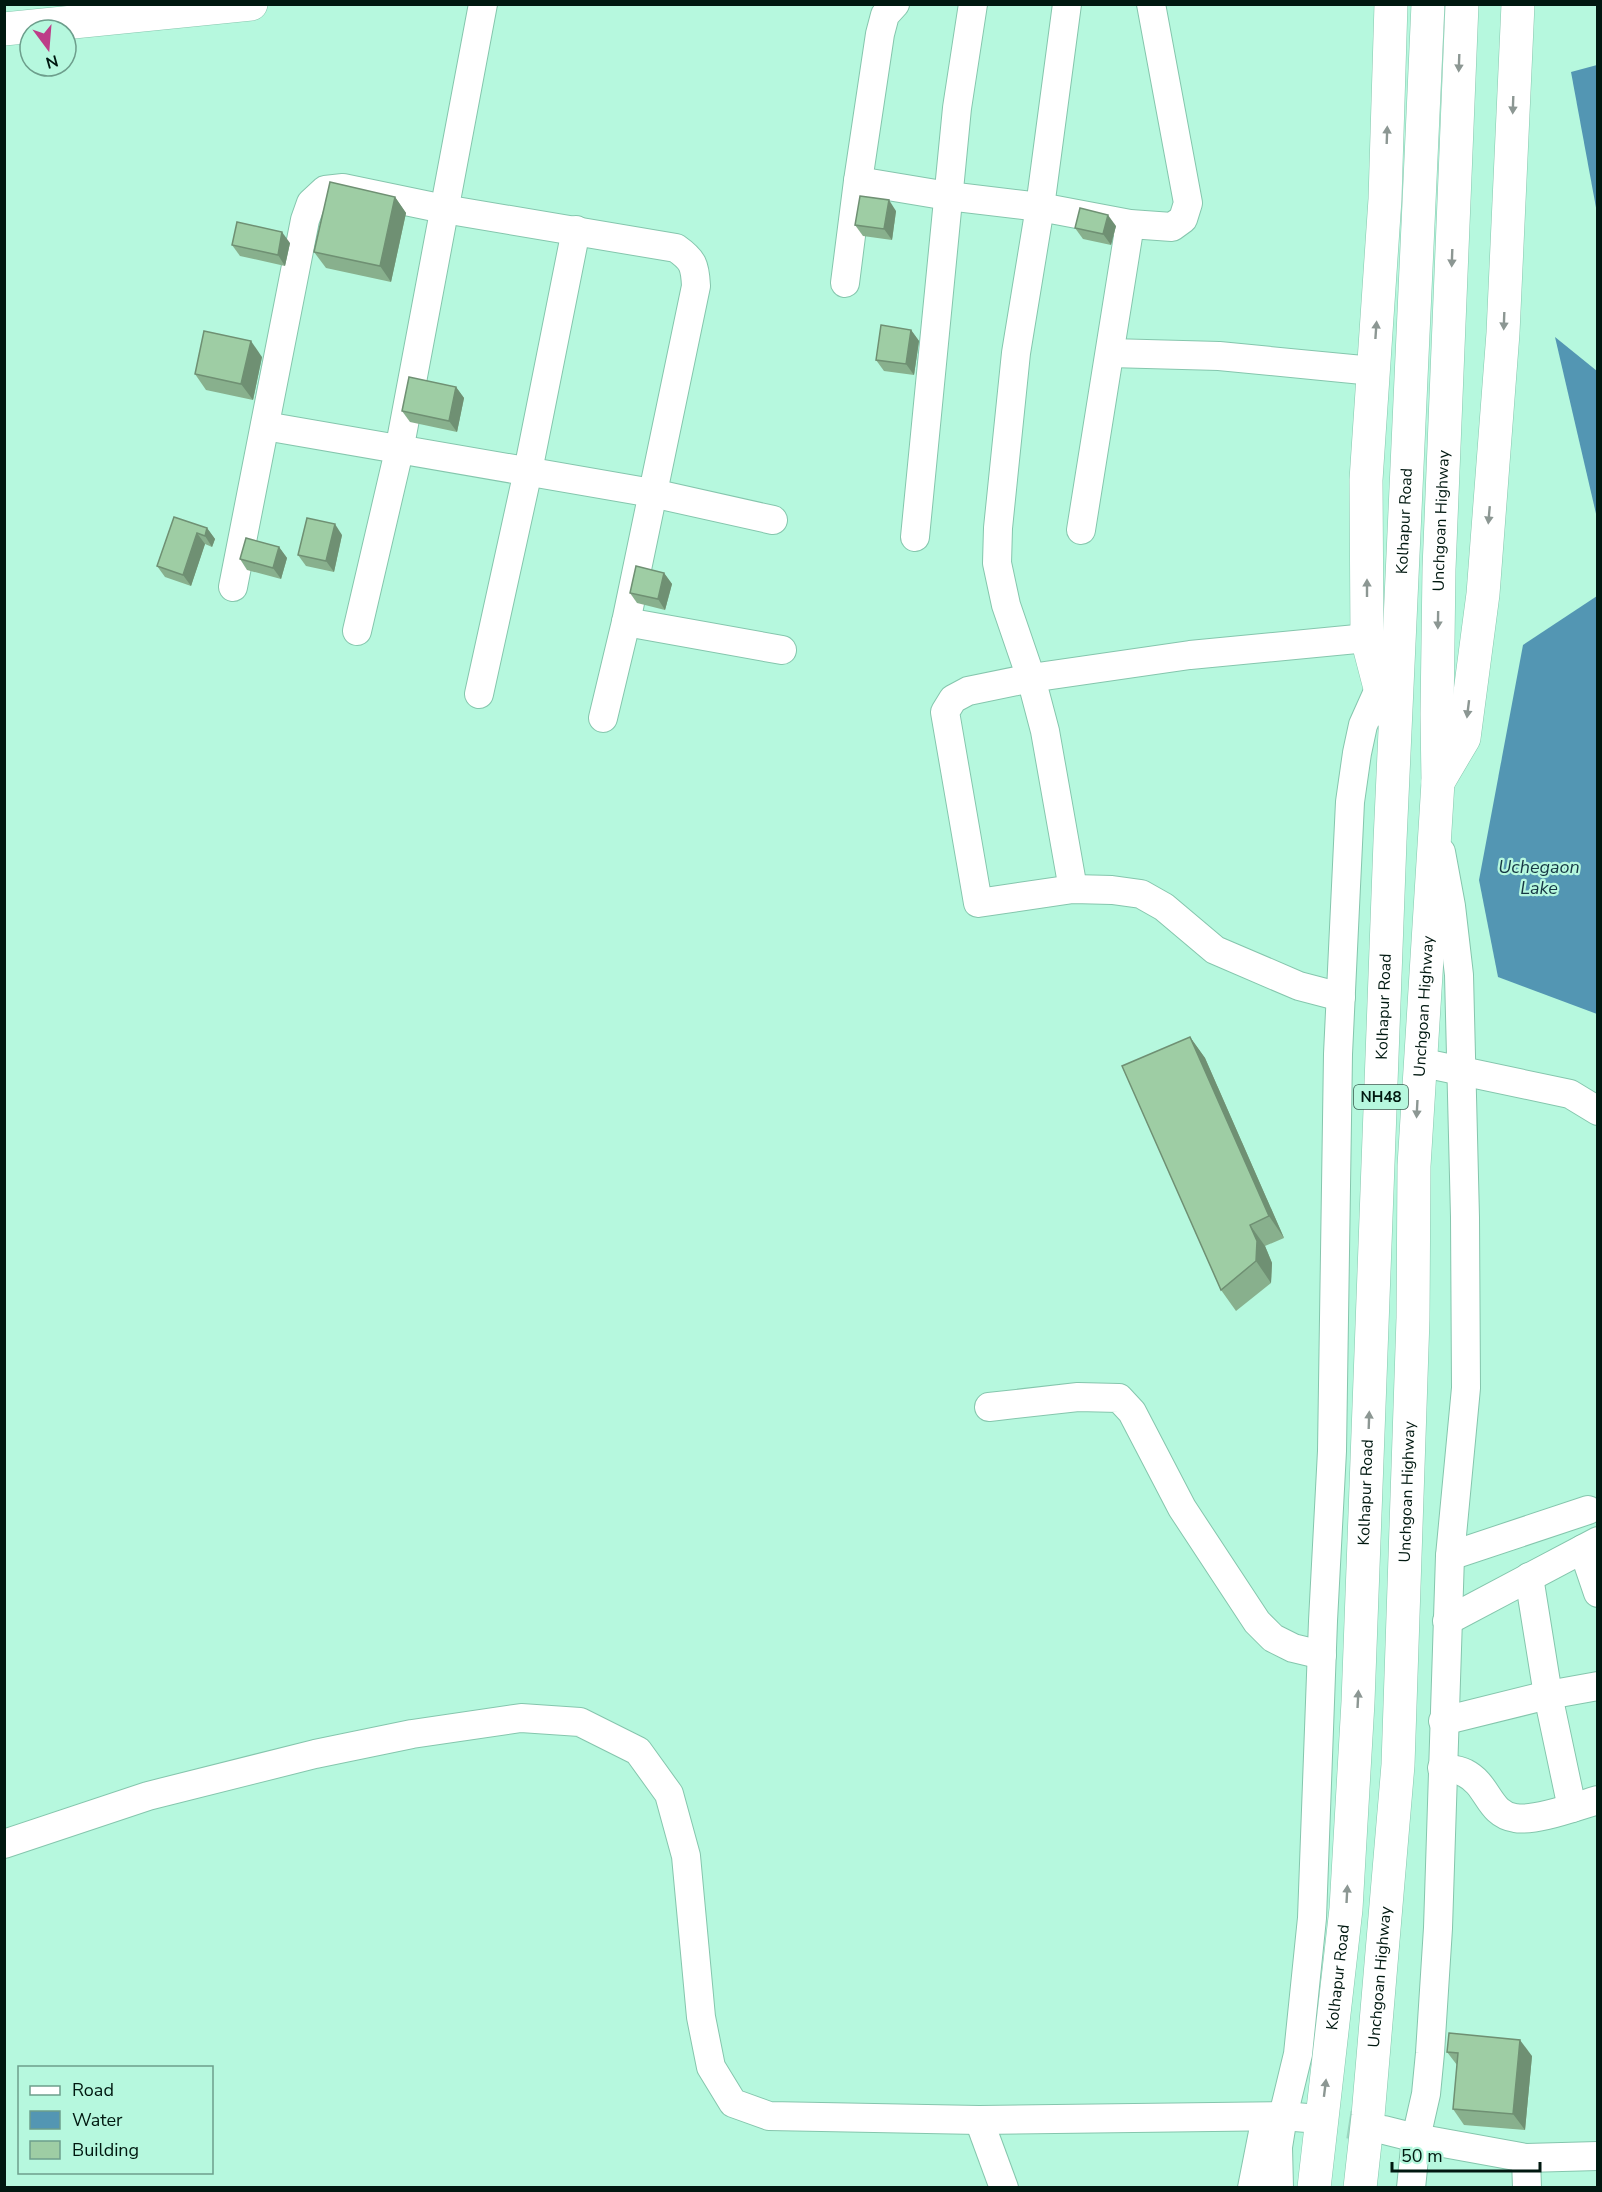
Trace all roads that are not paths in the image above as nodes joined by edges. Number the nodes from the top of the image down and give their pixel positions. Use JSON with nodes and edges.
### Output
{"nodes":[{"id":1,"x":250,"y":4,"type":"edge"},
{"id":2,"x":483,"y":4,"type":"edge"},
{"id":3,"x":895,"y":4,"type":"edge"},
{"id":4,"x":1067,"y":4,"type":"edge"},
{"id":5,"x":1151,"y":4,"type":"edge"},
{"id":6,"x":1391,"y":4,"type":"edge"},
{"id":7,"x":1428,"y":4,"type":"edge"},
{"id":8,"x":1462,"y":4,"type":"edge"},
{"id":9,"x":1518,"y":4,"type":"edge"},
{"id":10,"x":968,"y":5,"type":"edge"},
{"id":11,"x":213,"y":7,"type":"edge"},
{"id":12,"x":4,"y":29,"type":"edge"},
{"id":13,"x":858,"y":181,"type":"junction"},
{"id":14,"x":948,"y":196,"type":"junction"},
{"id":15,"x":1040,"y":207,"type":"junction"},
{"id":16,"x":444,"y":209,"type":"junction"},
{"id":17,"x":1130,"y":224,"type":"junction"},
{"id":18,"x":576,"y":230,"type":"junction"},
{"id":19,"x":845,"y":283,"type":"dead end"},
{"id":20,"x":1110,"y":353,"type":"junction"},
{"id":21,"x":1373,"y":371,"type":"junction"},
{"id":22,"x":265,"y":426,"type":"junction"},
{"id":23,"x":399,"y":451,"type":"junction"},
{"id":24,"x":528,"y":471,"type":"junction"},
{"id":25,"x":652,"y":494,"type":"junction"},
{"id":26,"x":773,"y":520,"type":"dead end"},
{"id":27,"x":1081,"y":530,"type":"dead end"},
{"id":28,"x":915,"y":537,"type":"dead end"},
{"id":29,"x":233,"y":587,"type":"dead end"},
{"id":30,"x":626,"y":622,"type":"junction"},
{"id":31,"x":357,"y":631,"type":"dead end"},
{"id":32,"x":1367,"y":638,"type":"junction"},
{"id":33,"x":782,"y":650,"type":"dead end"},
{"id":34,"x":1031,"y":678,"type":"junction"},
{"id":35,"x":1380,"y":687,"type":"junction"},
{"id":36,"x":479,"y":694,"type":"dead end"},
{"id":37,"x":603,"y":718,"type":"dead end"},
{"id":38,"x":1395,"y":748,"type":"junction"},
{"id":39,"x":1438,"y":782,"type":"junction"},
{"id":40,"x":1436,"y":826,"type":"junction"},
{"id":41,"x":1073,"y":889,"type":"junction"},
{"id":42,"x":1341,"y":997,"type":"junction"},
{"id":43,"x":1419,"y":1062,"type":"junction"},
{"id":44,"x":1461,"y":1071,"type":"junction"},
{"id":45,"x":1598,"y":1111,"type":"edge"},
{"id":46,"x":989,"y":1407,"type":"dead end"},
{"id":47,"x":1588,"y":1510,"type":"dead end"},
{"id":48,"x":1590,"y":1545,"type":"edge"},
{"id":49,"x":1450,"y":1556,"type":"junction"},
{"id":50,"x":1529,"y":1577,"type":"junction"},
{"id":51,"x":1598,"y":1593,"type":"edge"},
{"id":52,"x":1447,"y":1621,"type":"junction"},
{"id":53,"x":1322,"y":1655,"type":"junction"},
{"id":54,"x":1598,"y":1686,"type":"edge"},
{"id":55,"x":1548,"y":1695,"type":"junction"},
{"id":56,"x":1443,"y":1721,"type":"junction"},
{"id":57,"x":1442,"y":1768,"type":"junction"},
{"id":58,"x":1585,"y":1804,"type":"edge"},
{"id":59,"x":4,"y":1844,"type":"edge"},
{"id":60,"x":1285,"y":2117,"type":"junction"},
{"id":61,"x":979,"y":2120,"type":"junction"},
{"id":62,"x":1384,"y":2130,"type":"tunnel mouth"},
{"id":63,"x":1416,"y":2138,"type":"junction"},
{"id":64,"x":1598,"y":2156,"type":"edge"},
{"id":65,"x":1526,"y":2157,"type":"junction"},
{"id":66,"x":1004,"y":2187,"type":"edge"},
{"id":67,"x":1252,"y":2187,"type":"edge"},
{"id":68,"x":1279,"y":2187,"type":"edge"},
{"id":69,"x":1314,"y":2187,"type":"edge"},
{"id":70,"x":1360,"y":2187,"type":"edge"},
{"id":71,"x":1411,"y":2187,"type":"edge"},
{"id":72,"x":1527,"y":2187,"type":"edge"}],
"edges":[{"from":1,"to":11,"type":"main road"},
{"from":2,"to":16,"type":"street"},
{"from":3,"to":13,"type":"street"},
{"from":4,"to":15,"type":"street"},
{"from":5,"to":17,"type":"street"},
{"from":21,"to":6,"type":"main road","one_way":true},
{"from":7,"to":38,"type":"main road","name":"Kolhapur Road","number":"NH48"},
{"from":8,"to":39,"type":"main road","name":"Unchgoan Highway","number":"NH48","one_way":true},
{"from":9,"to":39,"type":"main road","one_way":true},
{"from":10,"to":14,"type":"street"},
{"from":11,"to":12,"type":"main road"},
{"from":13,"to":14,"type":"street"},
{"from":13,"to":19,"type":"street"},
{"from":14,"to":15,"type":"street"},
{"from":14,"to":28,"type":"street"},
{"from":15,"to":17,"type":"street"},
{"from":15,"to":34,"type":"street"},
{"from":16,"to":18,"type":"street"},
{"from":16,"to":22,"type":"street"},
{"from":16,"to":23,"type":"street"},
{"from":17,"to":20,"type":"street"},
{"from":18,"to":24,"type":"street"},
{"from":18,"to":25,"type":"street"},
{"from":20,"to":21,"type":"street"},
{"from":20,"to":27,"type":"street"},
{"from":32,"to":21,"type":"main road","one_way":true},
{"from":22,"to":23,"type":"street"},
{"from":22,"to":29,"type":"street"},
{"from":23,"to":24,"type":"street"},
{"from":23,"to":31,"type":"street"},
{"from":24,"to":25,"type":"street"},
{"from":24,"to":36,"type":"street"},
{"from":25,"to":26,"type":"street"},
{"from":25,"to":30,"type":"street"},
{"from":30,"to":33,"type":"street"},
{"from":30,"to":37,"type":"street"},
{"from":32,"to":34,"type":"street"},
{"from":32,"to":35,"type":"main road"},
{"from":34,"to":41,"type":"street"},
{"from":34,"to":41,"type":"street"},
{"from":35,"to":38,"type":"main road"},
{"from":35,"to":42,"type":"street"},
{"from":69,"to":38,"type":"main road","name":"Kolhapur Road","number":"NH48","one_way":true},
{"from":39,"to":40,"type":"main road","name":"Unchgoan Highway","number":"NH48"},
{"from":40,"to":43,"type":"main road","name":"Unchgoan Highway","number":"NH48"},
{"from":40,"to":44,"type":"street"},
{"from":41,"to":42,"type":"street"},
{"from":42,"to":53,"type":"street"},
{"from":43,"to":44,"type":"street"},
{"from":43,"to":70,"type":"main road","name":"Unchgoan Highway","number":"NH48","one_way":true},
{"from":44,"to":45,"type":"street"},
{"from":44,"to":49,"type":"street"},
{"from":46,"to":53,"type":"street"},
{"from":47,"to":49,"type":"street"},
{"from":48,"to":50,"type":"street"},
{"from":48,"to":51,"type":"street"},
{"from":49,"to":52,"type":"street"},
{"from":50,"to":52,"type":"street"},
{"from":50,"to":55,"type":"street"},
{"from":52,"to":56,"type":"street"},
{"from":53,"to":60,"type":"street"},
{"from":54,"to":55,"type":"street"},
{"from":55,"to":56,"type":"street"},
{"from":55,"to":58,"type":"street"},
{"from":56,"to":57,"type":"street"},
{"from":57,"to":58,"type":"street"},
{"from":57,"to":63,"type":"street"},
{"from":59,"to":61,"type":"street"},
{"from":60,"to":61,"type":"street"},
{"from":60,"to":67,"type":"street"},
{"from":60,"to":68,"type":"street"},
{"from":61,"to":66,"type":"street"},
{"from":62,"to":63,"type":"street"},
{"from":63,"to":65,"type":"street"},
{"from":63,"to":71,"type":"street"},
{"from":64,"to":65,"type":"street"},
{"from":65,"to":72,"type":"street"}]}
